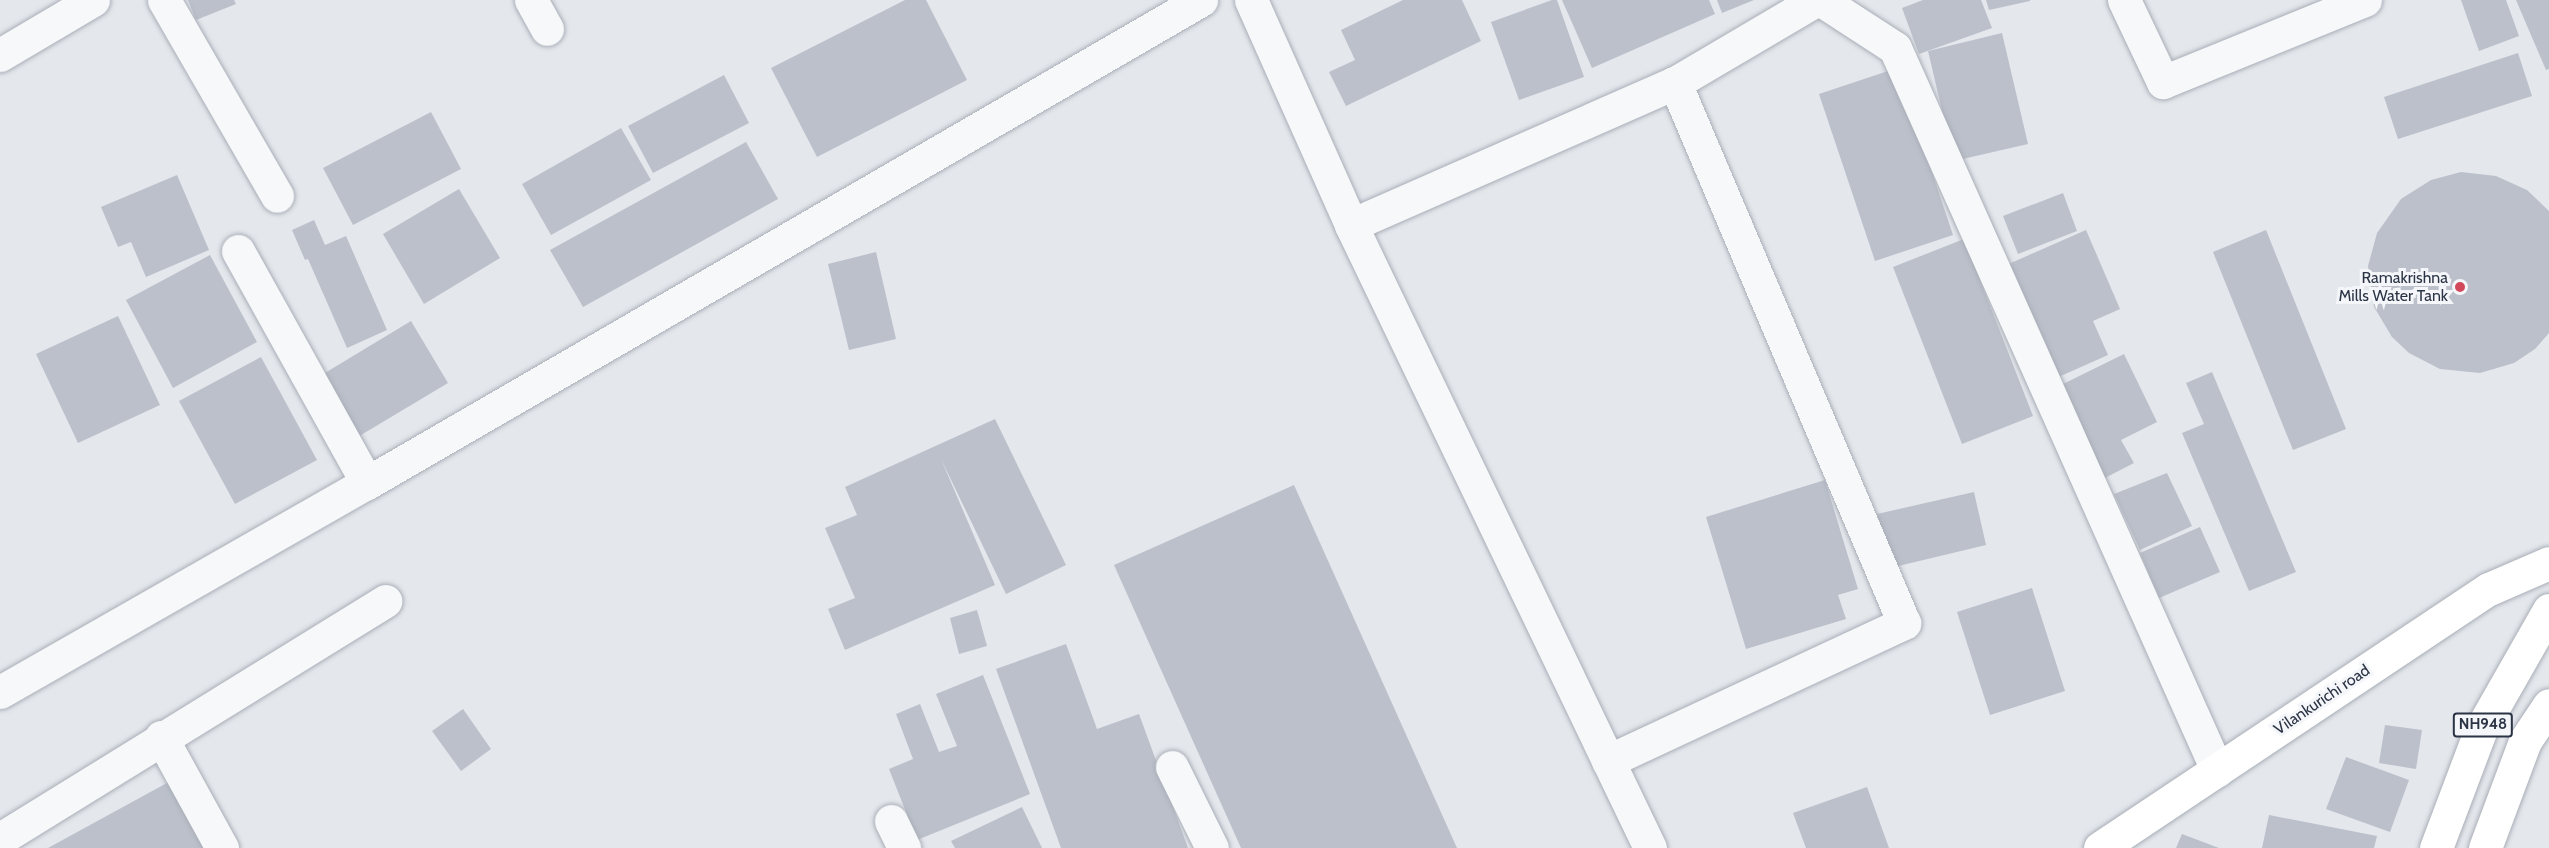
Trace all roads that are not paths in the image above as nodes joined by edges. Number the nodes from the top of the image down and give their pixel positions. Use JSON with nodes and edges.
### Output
{"nodes":[{"id":1,"x":93,"y":0,"type":"edge"},
{"id":2,"x":164,"y":0,"type":"edge"},
{"id":3,"x":531,"y":0,"type":"edge"},
{"id":4,"x":1201,"y":0,"type":"edge"},
{"id":5,"x":1251,"y":0,"type":"edge"},
{"id":6,"x":1819,"y":0,"type":"edge"},
{"id":7,"x":2124,"y":0,"type":"edge"},
{"id":8,"x":2365,"y":0,"type":"edge"},
{"id":9,"x":548,"y":29,"type":"dead end"},
{"id":10,"x":0,"y":55,"type":"edge"},
{"id":11,"x":1675,"y":83,"type":"junction"},
{"id":12,"x":277,"y":196,"type":"dead end"},
{"id":13,"x":1351,"y":225,"type":"junction"},
{"id":14,"x":238,"y":251,"type":"dead end"},
{"id":15,"x":368,"y":483,"type":"junction"},
{"id":16,"x":2549,"y":563,"type":"edge"},
{"id":17,"x":385,"y":601,"type":"dead end"},
{"id":18,"x":2549,"y":610,"type":"edge"},
{"id":19,"x":0,"y":692,"type":"edge"},
{"id":20,"x":2549,"y":705,"type":"edge"},
{"id":21,"x":161,"y":737,"type":"junction"},
{"id":22,"x":1608,"y":761,"type":"junction"},
{"id":23,"x":1172,"y":767,"type":"dead end"},
{"id":24,"x":2217,"y":770,"type":"junction"},
{"id":25,"x":0,"y":839,"type":"edge"},
{"id":26,"x":222,"y":848,"type":"edge"},
{"id":27,"x":1212,"y":848,"type":"edge"},
{"id":28,"x":1650,"y":848,"type":"edge"},
{"id":29,"x":2100,"y":848,"type":"edge"},
{"id":30,"x":2436,"y":848,"type":"edge"},
{"id":31,"x":2485,"y":848,"type":"edge"}],
"edges":[{"from":1,"to":10,"type":"street"},
{"from":2,"to":12,"type":"street"},
{"from":3,"to":9,"type":"street"},
{"from":4,"to":15,"type":"street"},
{"from":5,"to":13,"type":"street"},
{"from":6,"to":11,"type":"street"},
{"from":6,"to":24,"type":"street"},
{"from":7,"to":8,"type":"street"},
{"from":11,"to":13,"type":"street"},
{"from":11,"to":22,"type":"street"},
{"from":13,"to":22,"type":"street"},
{"from":14,"to":15,"type":"street"},
{"from":15,"to":19,"type":"street"},
{"from":16,"to":24,"type":"main road","name":"Vilankurichi road"},
{"from":17,"to":21,"type":"street"},
{"from":18,"to":30,"type":"main road","number":"NH948"},
{"from":20,"to":31,"type":"main road","number":"NH948"},
{"from":21,"to":25,"type":"street"},
{"from":21,"to":26,"type":"street"},
{"from":22,"to":28,"type":"street"},
{"from":23,"to":27,"type":"street"},
{"from":24,"to":29,"type":"main road","name":"Vilankurichi road"}]}
